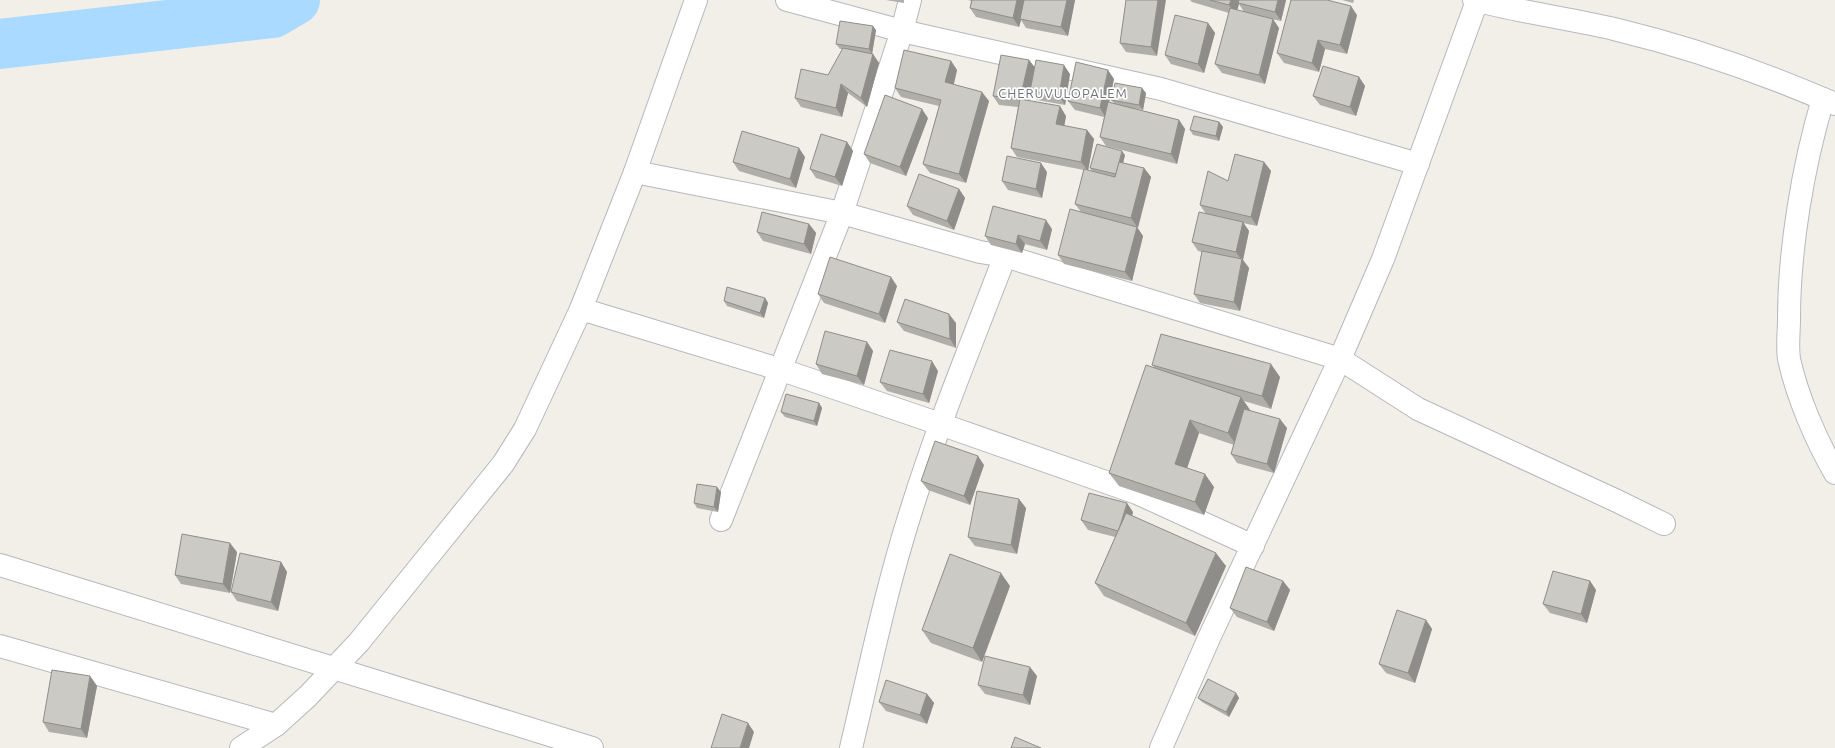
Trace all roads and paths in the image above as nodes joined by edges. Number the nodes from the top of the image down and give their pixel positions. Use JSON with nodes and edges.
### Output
{"nodes":[{"id":1,"x":696,"y":0,"type":"edge"},
{"id":2,"x":787,"y":0,"type":"edge"},
{"id":3,"x":910,"y":0,"type":"edge"},
{"id":4,"x":1475,"y":0,"type":"edge"},
{"id":5,"x":902,"y":31,"type":"junction"},
{"id":6,"x":1829,"y":101,"type":"edge"},
{"id":7,"x":1418,"y":164,"type":"junction"},
{"id":8,"x":635,"y":172,"type":"junction"},
{"id":9,"x":842,"y":213,"type":"junction"},
{"id":10,"x":1005,"y":256,"type":"junction"},
{"id":11,"x":581,"y":309,"type":"junction"},
{"id":12,"x":1340,"y":359,"type":"junction"},
{"id":13,"x":782,"y":370,"type":"junction"},
{"id":14,"x":940,"y":424,"type":"junction"},
{"id":15,"x":1833,"y":466,"type":"edge"},
{"id":16,"x":722,"y":520,"type":"dead end"},
{"id":17,"x":1664,"y":524,"type":"dead end"},
{"id":18,"x":1253,"y":546,"type":"junction"},
{"id":19,"x":0,"y":565,"type":"edge"},
{"id":20,"x":0,"y":646,"type":"edge"},
{"id":21,"x":335,"y":668,"type":"junction"},
{"id":22,"x":276,"y":725,"type":"junction"},
{"id":23,"x":241,"y":748,"type":"edge"},
{"id":24,"x":592,"y":748,"type":"edge"},
{"id":25,"x":851,"y":748,"type":"edge"},
{"id":26,"x":1161,"y":748,"type":"edge"}],
"edges":[{"from":1,"to":8,"type":"street"},
{"from":2,"to":5,"type":"street"},
{"from":3,"to":5,"type":"street"},
{"from":4,"to":6,"type":"street"},
{"from":4,"to":7,"type":"street"},
{"from":5,"to":7,"type":"street"},
{"from":5,"to":9,"type":"street"},
{"from":6,"to":15,"type":"street"},
{"from":7,"to":12,"type":"street"},
{"from":8,"to":9,"type":"street"},
{"from":8,"to":11,"type":"street"},
{"from":9,"to":10,"type":"street"},
{"from":9,"to":13,"type":"street"},
{"from":10,"to":12,"type":"street"},
{"from":10,"to":14,"type":"street"},
{"from":11,"to":13,"type":"street"},
{"from":11,"to":21,"type":"street"},
{"from":12,"to":17,"type":"street"},
{"from":12,"to":18,"type":"street"},
{"from":13,"to":14,"type":"street"},
{"from":13,"to":16,"type":"street"},
{"from":14,"to":18,"type":"street"},
{"from":14,"to":25,"type":"street"},
{"from":18,"to":26,"type":"street"},
{"from":19,"to":21,"type":"street"},
{"from":20,"to":22,"type":"street"},
{"from":21,"to":22,"type":"street"},
{"from":21,"to":24,"type":"street"},
{"from":22,"to":23,"type":"street"}]}
